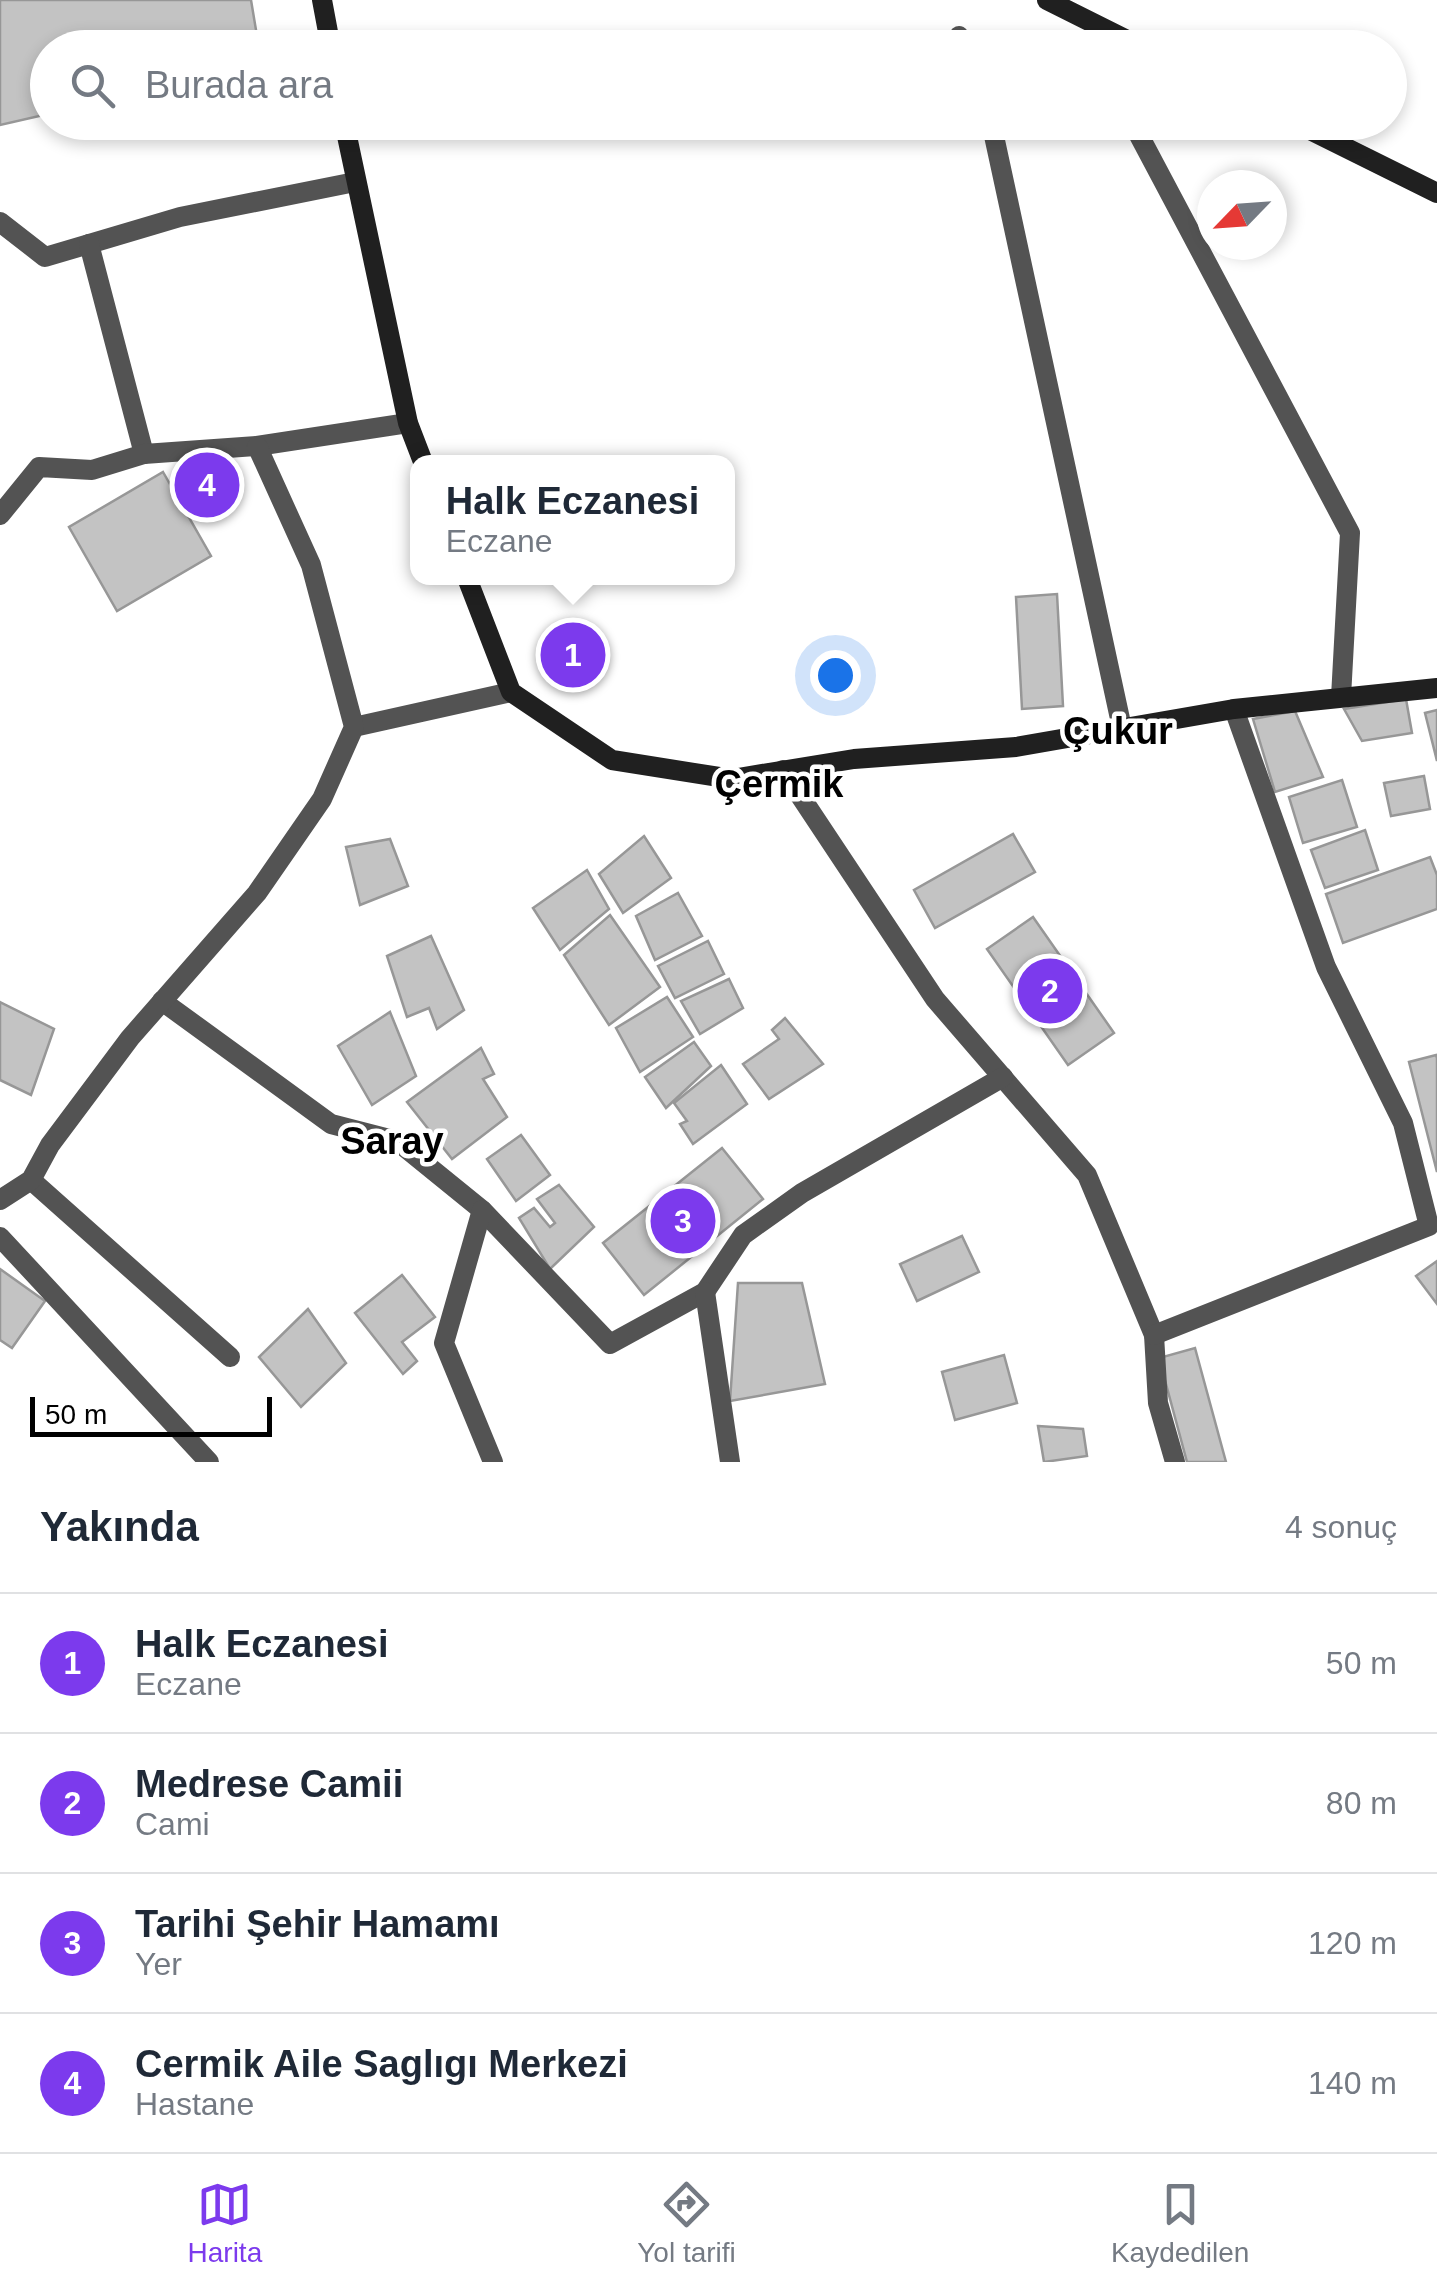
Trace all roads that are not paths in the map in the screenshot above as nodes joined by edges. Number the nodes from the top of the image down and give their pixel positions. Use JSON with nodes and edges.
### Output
{"nodes":[{"id":1,"x":322,"y":0,"type":"edge"},
{"id":2,"x":1047,"y":0,"type":"edge"},
{"id":3,"x":328,"y":30,"type":"edge"},
{"id":4,"x":1096,"y":30,"type":"edge"},
{"id":5,"x":347,"y":140,"type":"edge"},
{"id":6,"x":995,"y":140,"type":"edge"},
{"id":7,"x":1142,"y":140,"type":"edge"},
{"id":8,"x":1330,"y":140,"type":"edge"},
{"id":9,"x":354,"y":182,"type":"junction"},
{"id":10,"x":1437,"y":194,"type":"edge"},
{"id":11,"x":0,"y":222,"type":"edge"},
{"id":12,"x":89,"y":244,"type":"junction"},
{"id":13,"x":408,"y":423,"type":"junction"},
{"id":14,"x":258,"y":446,"type":"junction"},
{"id":15,"x":144,"y":454,"type":"junction"},
{"id":16,"x":420,"y":455,"type":"edge"},
{"id":17,"x":0,"y":515,"type":"edge"},
{"id":18,"x":470,"y":585,"type":"edge"},
{"id":19,"x":1437,"y":688,"type":"edge"},
{"id":20,"x":511,"y":692,"type":"junction"},
{"id":21,"x":1341,"y":697,"type":"junction"},
{"id":22,"x":1234,"y":709,"type":"junction"},
{"id":23,"x":354,"y":727,"type":"junction"},
{"id":24,"x":1122,"y":728,"type":"junction"},
{"id":25,"x":783,"y":770,"type":"junction"},
{"id":26,"x":162,"y":1002,"type":"junction"},
{"id":27,"x":1003,"y":1077,"type":"junction"},
{"id":28,"x":31,"y":1180,"type":"junction"},
{"id":29,"x":0,"y":1200,"type":"edge"},
{"id":30,"x":482,"y":1210,"type":"junction"},
{"id":31,"x":0,"y":1237,"type":"edge"},
{"id":32,"x":706,"y":1292,"type":"junction"},
{"id":33,"x":1154,"y":1335,"type":"junction"},
{"id":34,"x":230,"y":1357,"type":"dead end"},
{"id":35,"x":209,"y":1462,"type":"edge"},
{"id":36,"x":493,"y":1462,"type":"edge"},
{"id":37,"x":730,"y":1462,"type":"edge"},
{"id":38,"x":1175,"y":1462,"type":"edge"}],
"edges":[{"from":1,"to":3,"type":"street"},
{"from":2,"to":4,"type":"street"},
{"from":5,"to":9,"type":"street"},
{"from":6,"to":24,"type":"street"},
{"from":7,"to":21,"type":"street"},
{"from":8,"to":10,"type":"street"},
{"from":9,"to":12,"type":"street"},
{"from":9,"to":13,"type":"street"},
{"from":11,"to":12,"type":"street"},
{"from":12,"to":15,"type":"street"},
{"from":13,"to":14,"type":"street"},
{"from":13,"to":16,"type":"street"},
{"from":14,"to":15,"type":"street"},
{"from":14,"to":23,"type":"street"},
{"from":15,"to":17,"type":"street"},
{"from":18,"to":20,"type":"street"},
{"from":19,"to":21,"type":"street"},
{"from":20,"to":23,"type":"street"},
{"from":20,"to":25,"type":"street"},
{"from":21,"to":22,"type":"street"},
{"from":22,"to":24,"type":"street"},
{"from":22,"to":33,"type":"street"},
{"from":23,"to":26,"type":"street"},
{"from":24,"to":25,"type":"street"},
{"from":25,"to":27,"type":"street"},
{"from":26,"to":28,"type":"street"},
{"from":26,"to":30,"type":"street"},
{"from":27,"to":32,"type":"street"},
{"from":27,"to":33,"type":"street"},
{"from":28,"to":29,"type":"street"},
{"from":28,"to":34,"type":"street"},
{"from":30,"to":32,"type":"street"},
{"from":30,"to":36,"type":"street"},
{"from":31,"to":35,"type":"street"},
{"from":32,"to":37,"type":"street"},
{"from":33,"to":38,"type":"street"}]}
